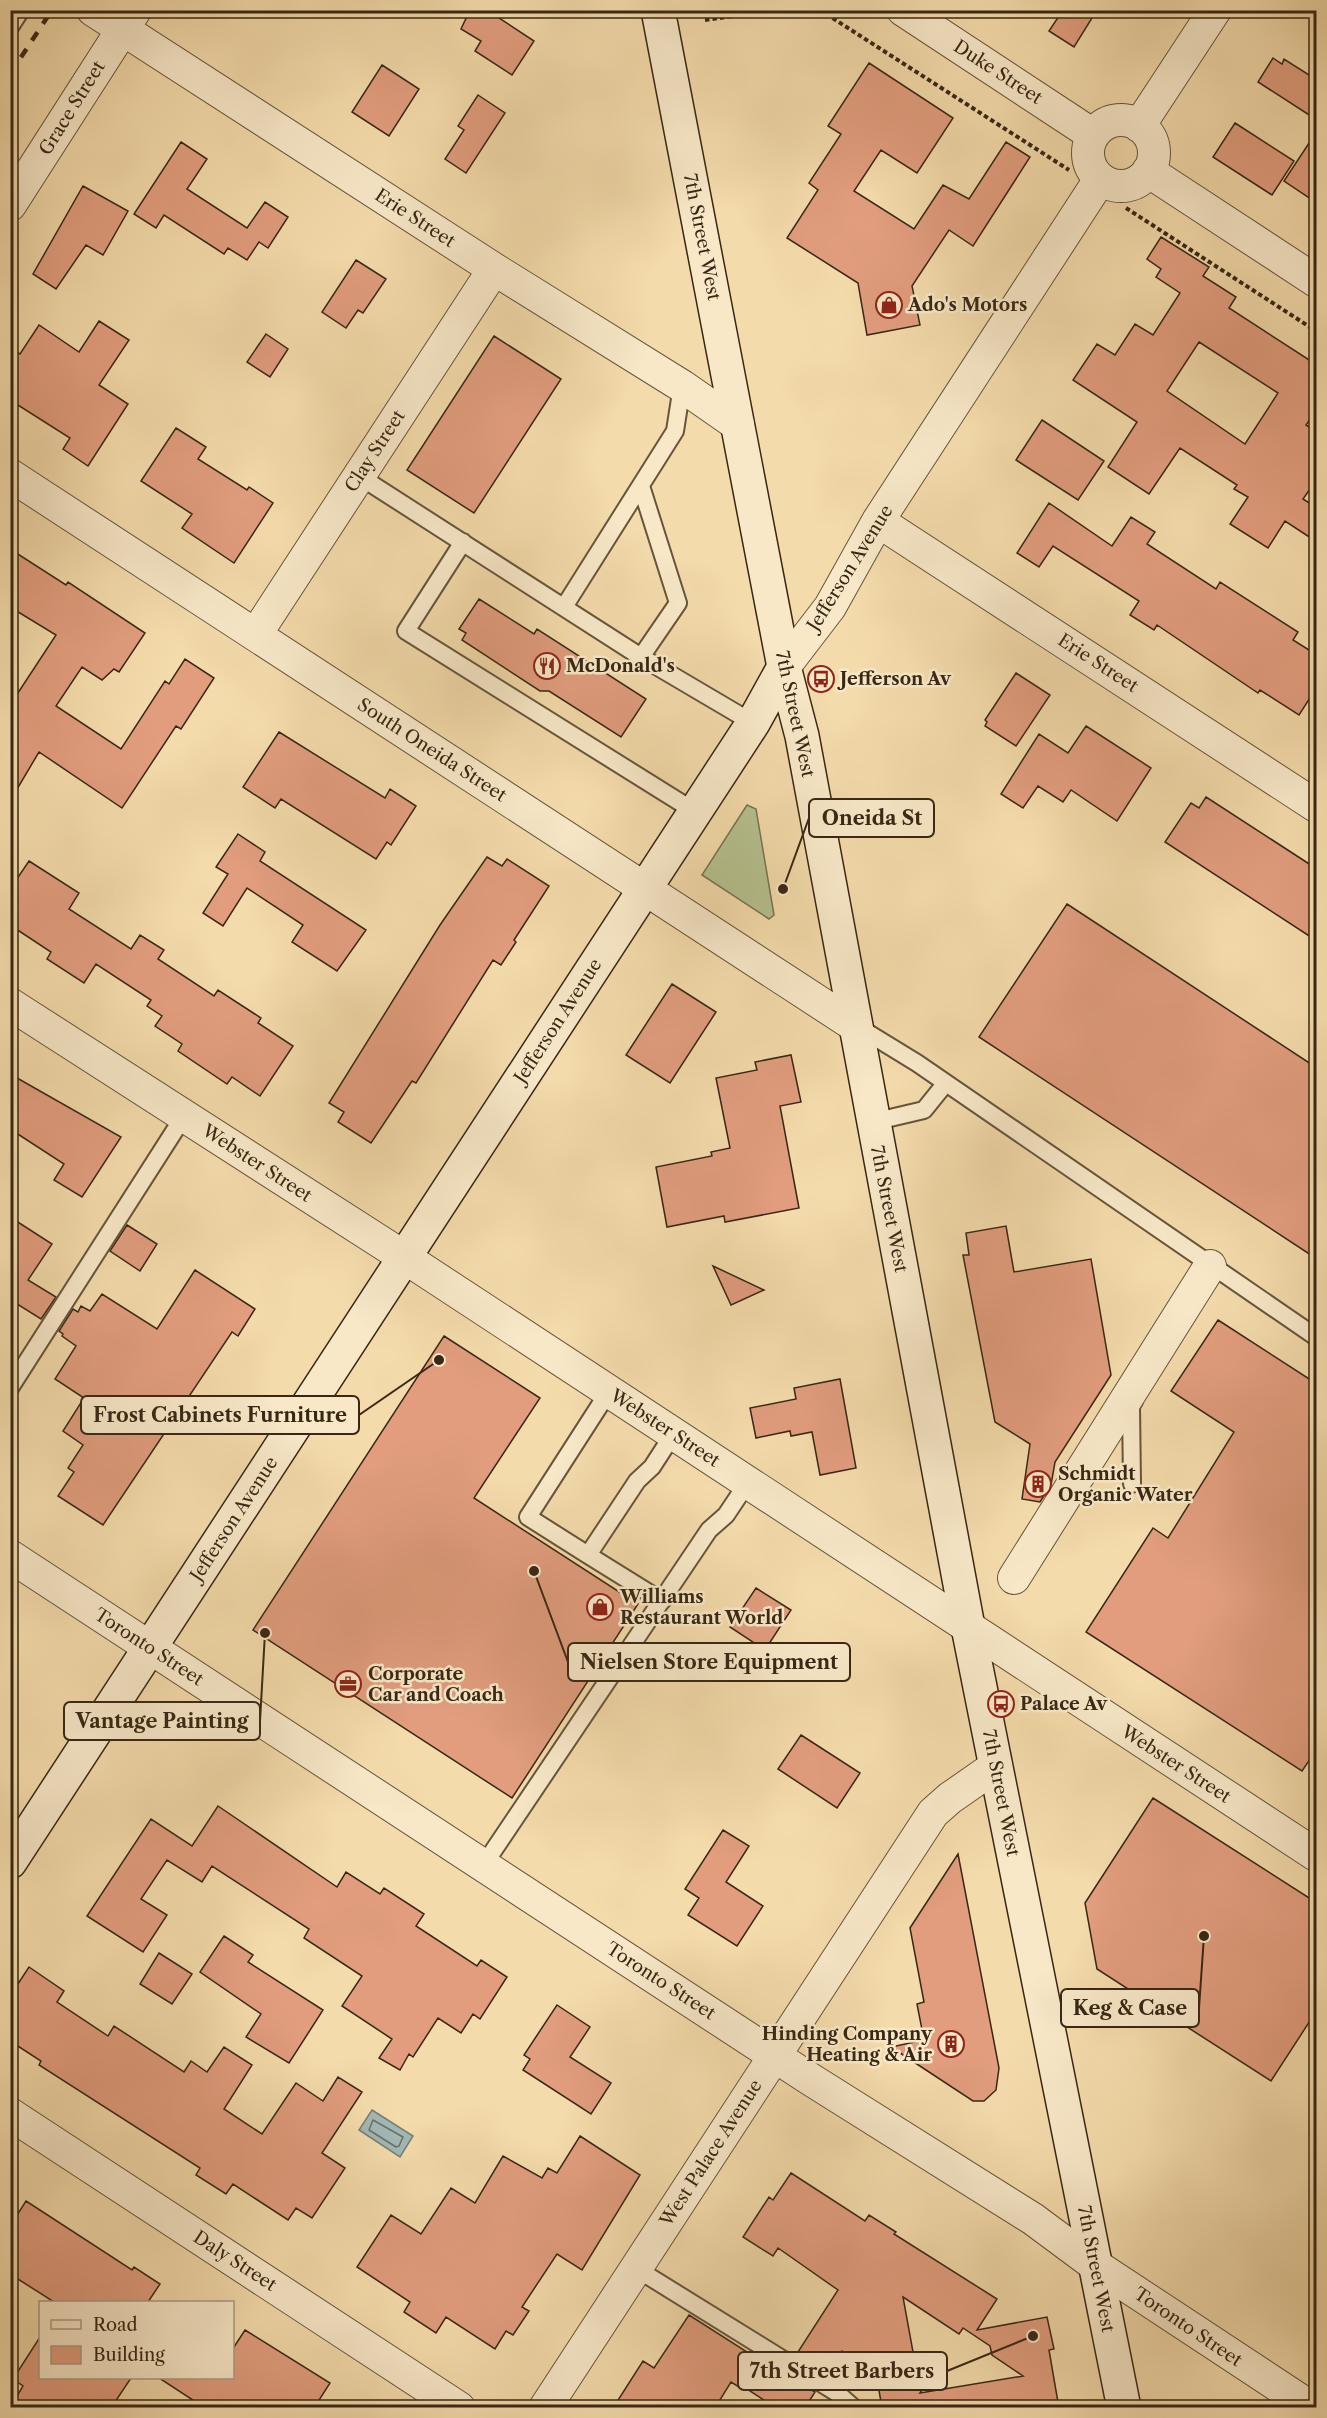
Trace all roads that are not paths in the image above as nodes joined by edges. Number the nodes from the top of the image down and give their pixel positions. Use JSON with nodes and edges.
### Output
{"nodes":[{"id":1,"x":21,"y":10,"type":"edge"},
{"id":2,"x":93,"y":10,"type":"edge"},
{"id":3,"x":658,"y":10,"type":"edge"},
{"id":4,"x":903,"y":10,"type":"edge"},
{"id":5,"x":1215,"y":10,"type":"edge"},
{"id":6,"x":128,"y":20,"type":"edge"},
{"id":7,"x":10,"y":27,"type":"edge"},
{"id":8,"x":1139,"y":126,"type":"junction"},
{"id":9,"x":1093,"y":135,"type":"junction"},
{"id":10,"x":1148,"y":171,"type":"junction"},
{"id":11,"x":1103,"y":181,"type":"junction"},
{"id":12,"x":10,"y":205,"type":"edge"},
{"id":13,"x":494,"y":269,"type":"junction"},
{"id":14,"x":1317,"y":281,"type":"edge"},
{"id":15,"x":682,"y":386,"type":"junction"},
{"id":16,"x":738,"y":425,"type":"junction"},
{"id":17,"x":10,"y":475,"type":"edge"},
{"id":18,"x":359,"y":476,"type":"junction"},
{"id":19,"x":641,"y":486,"type":"junction"},
{"id":20,"x":878,"y":521,"type":"junction"},
{"id":21,"x":463,"y":542,"type":"junction"},
{"id":22,"x":564,"y":607,"type":"junction"},
{"id":23,"x":256,"y":634,"type":"junction"},
{"id":24,"x":641,"y":657,"type":"junction"},
{"id":25,"x":784,"y":667,"type":"junction"},
{"id":26,"x":753,"y":723,"type":"junction"},
{"id":27,"x":1317,"y":806,"type":"edge"},
{"id":28,"x":694,"y":811,"type":"junction"},
{"id":29,"x":645,"y":887,"type":"junction"},
{"id":30,"x":10,"y":1004,"type":"edge"},
{"id":31,"x":854,"y":1024,"type":"junction"},
{"id":32,"x":945,"y":1084,"type":"junction"},
{"id":33,"x":184,"y":1116,"type":"junction"},
{"id":34,"x":873,"y":1122,"type":"junction"},
{"id":35,"x":404,"y":1257,"type":"junction"},
{"id":36,"x":1215,"y":1269,"type":"junction"},
{"id":37,"x":1317,"y":1337,"type":"edge"},
{"id":38,"x":10,"y":1388,"type":"edge"},
{"id":39,"x":609,"y":1391,"type":"junction"},
{"id":40,"x":674,"y":1433,"type":"junction"},
{"id":41,"x":748,"y":1482,"type":"junction"},
{"id":42,"x":1132,"y":1484,"type":"dead end"},
{"id":43,"x":588,"y":1555,"type":"junction"},
{"id":44,"x":10,"y":1556,"type":"edge"},
{"id":45,"x":1014,"y":1578,"type":"dead end"},
{"id":46,"x":662,"y":1601,"type":"junction"},
{"id":47,"x":968,"y":1627,"type":"junction"},
{"id":48,"x":150,"y":1648,"type":"junction"},
{"id":49,"x":996,"y":1766,"type":"junction"},
{"id":50,"x":1317,"y":1856,"type":"edge"},
{"id":51,"x":10,"y":1862,"type":"edge"},
{"id":52,"x":483,"y":1866,"type":"junction"},
{"id":53,"x":774,"y":2055,"type":"junction"},
{"id":54,"x":10,"y":2114,"type":"edge"},
{"id":55,"x":1095,"y":2265,"type":"junction"},
{"id":56,"x":637,"y":2269,"type":"junction"},
{"id":57,"x":459,"y":2408,"type":"edge"},
{"id":58,"x":545,"y":2408,"type":"edge"},
{"id":59,"x":854,"y":2408,"type":"edge"},
{"id":60,"x":1124,"y":2408,"type":"edge"},
{"id":61,"x":1312,"y":2408,"type":"edge"}],
"edges":[{"from":1,"to":7,"type":"lane"},
{"from":2,"to":6,"type":"street","name":"Erie Street"},
{"from":3,"to":16,"type":"main road","name":"7th Street West"},
{"from":4,"to":9,"type":"street","name":"Duke Street"},
{"from":5,"to":8,"type":"street"},
{"from":6,"to":12,"type":"street","name":"Grace Street"},
{"from":6,"to":13,"type":"street","name":"Erie Street"},
{"from":8,"to":9,"type":"street"},
{"from":8,"to":10,"type":"street"},
{"from":9,"to":11,"type":"street"},
{"from":10,"to":11,"type":"street"},
{"from":10,"to":14,"type":"street"},
{"from":11,"to":20,"type":"street","name":"Jefferson Avenue"},
{"from":13,"to":15,"type":"street","name":"Erie Street"},
{"from":13,"to":18,"type":"street","name":"Clay Street"},
{"from":15,"to":16,"type":"street","name":"Erie Street"},
{"from":15,"to":19,"type":"lane"},
{"from":16,"to":25,"type":"main road","name":"7th Street West"},
{"from":17,"to":23,"type":"street","name":"South Oneida Street"},
{"from":18,"to":21,"type":"lane"},
{"from":18,"to":23,"type":"street","name":"Clay Street"},
{"from":19,"to":22,"type":"lane"},
{"from":19,"to":24,"type":"lane"},
{"from":20,"to":25,"type":"street","name":"Jefferson Avenue"},
{"from":20,"to":27,"type":"street","name":"Erie Street"},
{"from":21,"to":22,"type":"lane"},
{"from":21,"to":28,"type":"lane"},
{"from":22,"to":24,"type":"lane"},
{"from":23,"to":29,"type":"street","name":"South Oneida Street"},
{"from":24,"to":26,"type":"lane"},
{"from":25,"to":26,"type":"main road","name":"Jefferson Avenue"},
{"from":25,"to":31,"type":"main road","name":"7th Street West"},
{"from":26,"to":28,"type":"main road","name":"Jefferson Avenue"},
{"from":28,"to":29,"type":"main road","name":"Jefferson Avenue"},
{"from":29,"to":31,"type":"street","name":"South Oneida Street"},
{"from":29,"to":35,"type":"main road","name":"Jefferson Avenue"},
{"from":30,"to":33,"type":"street","name":"Webster Street"},
{"from":31,"to":32,"type":"lane"},
{"from":31,"to":34,"type":"main road","name":"7th Street West"},
{"from":32,"to":34,"type":"lane"},
{"from":32,"to":36,"type":"lane"},
{"from":33,"to":35,"type":"street","name":"Webster Street"},
{"from":33,"to":38,"type":"lane"},
{"from":34,"to":47,"type":"main road","name":"7th Street West"},
{"from":35,"to":39,"type":"street","name":"Webster Street"},
{"from":35,"to":48,"type":"main road","name":"Jefferson Avenue"},
{"from":36,"to":37,"type":"lane"},
{"from":36,"to":42,"type":"lane"},
{"from":36,"to":45,"type":"street"},
{"from":39,"to":40,"type":"street","name":"Webster Street"},
{"from":39,"to":43,"type":"lane"},
{"from":40,"to":41,"type":"street","name":"Webster Street"},
{"from":40,"to":43,"type":"lane"},
{"from":41,"to":46,"type":"lane"},
{"from":41,"to":47,"type":"street","name":"Webster Street"},
{"from":43,"to":46,"type":"lane"},
{"from":44,"to":48,"type":"street","name":"Toronto Street"},
{"from":46,"to":52,"type":"lane"},
{"from":47,"to":49,"type":"main road","name":"7th Street West"},
{"from":47,"to":50,"type":"street","name":"Webster Street"},
{"from":48,"to":51,"type":"main road","name":"Jefferson Avenue"},
{"from":48,"to":52,"type":"street","name":"Toronto Street"},
{"from":49,"to":53,"type":"street","name":"West Palace Avenue"},
{"from":49,"to":55,"type":"main road","name":"7th Street West"},
{"from":52,"to":53,"type":"street","name":"Toronto Street"},
{"from":53,"to":55,"type":"street","name":"Toronto Street"},
{"from":53,"to":56,"type":"street","name":"West Palace Avenue"},
{"from":54,"to":57,"type":"street","name":"Daly Street"},
{"from":55,"to":60,"type":"main road","name":"7th Street West"},
{"from":55,"to":61,"type":"street","name":"Toronto Street"},
{"from":56,"to":58,"type":"street","name":"West Palace Avenue"},
{"from":56,"to":59,"type":"lane"}]}
